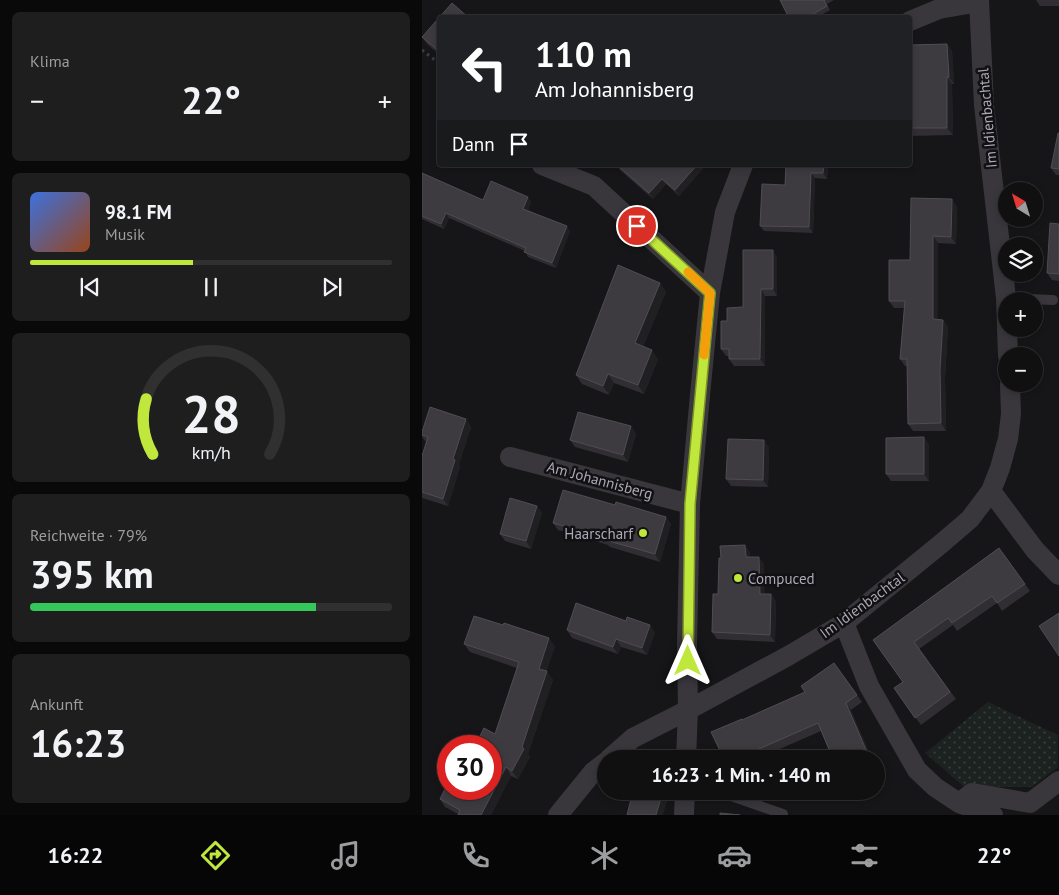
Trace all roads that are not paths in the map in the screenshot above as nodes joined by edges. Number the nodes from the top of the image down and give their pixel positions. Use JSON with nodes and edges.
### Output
{"nodes":[{"id":1,"x":979,"y":1,"type":"edge"},
{"id":2,"x":912,"y":20,"type":"edge"},
{"id":3,"x":547,"y":167,"type":"edge"},
{"id":4,"x":743,"y":167,"type":"edge"},
{"id":5,"x":1005,"y":292,"type":"edge"},
{"id":6,"x":710,"y":293,"type":"junction"},
{"id":7,"x":1043,"y":300,"type":"edge"},
{"id":8,"x":1053,"y":300,"type":"dead end"},
{"id":9,"x":1010,"y":392,"type":"edge"},
{"id":10,"x":510,"y":457,"type":"dead end"},
{"id":11,"x":991,"y":492,"type":"junction"},
{"id":12,"x":690,"y":504,"type":"junction"},
{"id":13,"x":1058,"y":575,"type":"edge"},
{"id":14,"x":844,"y":623,"type":"junction"},
{"id":15,"x":688,"y":710,"type":"junction"},
{"id":16,"x":619,"y":750,"type":"edge"},
{"id":17,"x":686,"y":750,"type":"edge"},
{"id":18,"x":597,"y":769,"type":"edge"},
{"id":19,"x":1058,"y":781,"type":"edge"},
{"id":20,"x":685,"y":800,"type":"edge"},
{"id":21,"x":743,"y":800,"type":"edge"},
{"id":22,"x":959,"y":802,"type":"junction"},
{"id":23,"x":783,"y":814,"type":"dead end"},
{"id":24,"x":558,"y":815,"type":"edge"},
{"id":25,"x":684,"y":815,"type":"edge"},
{"id":26,"x":993,"y":815,"type":"edge"}],
"edges":[{"from":1,"to":2,"type":"street"},
{"from":1,"to":5,"type":"street","name":"Im Idienbachtal"},
{"from":3,"to":6,"type":"street"},
{"from":4,"to":6,"type":"street"},
{"from":6,"to":12,"type":"street"},
{"from":7,"to":8,"type":"lane"},
{"from":9,"to":11,"type":"street","name":"Im Idienbachtal"},
{"from":10,"to":12,"type":"street","name":"Am Johannisberg"},
{"from":11,"to":13,"type":"street"},
{"from":11,"to":14,"type":"street","name":"Im Idienbachtal"},
{"from":12,"to":15,"type":"street"},
{"from":14,"to":15,"type":"street","name":"Im Idienbachtal"},
{"from":14,"to":22,"type":"street"},
{"from":15,"to":16,"type":"street"},
{"from":15,"to":17,"type":"street"},
{"from":18,"to":24,"type":"street"},
{"from":19,"to":22,"type":"street"},
{"from":20,"to":25,"type":"street"},
{"from":21,"to":23,"type":"lane"},
{"from":22,"to":26,"type":"street"}]}
